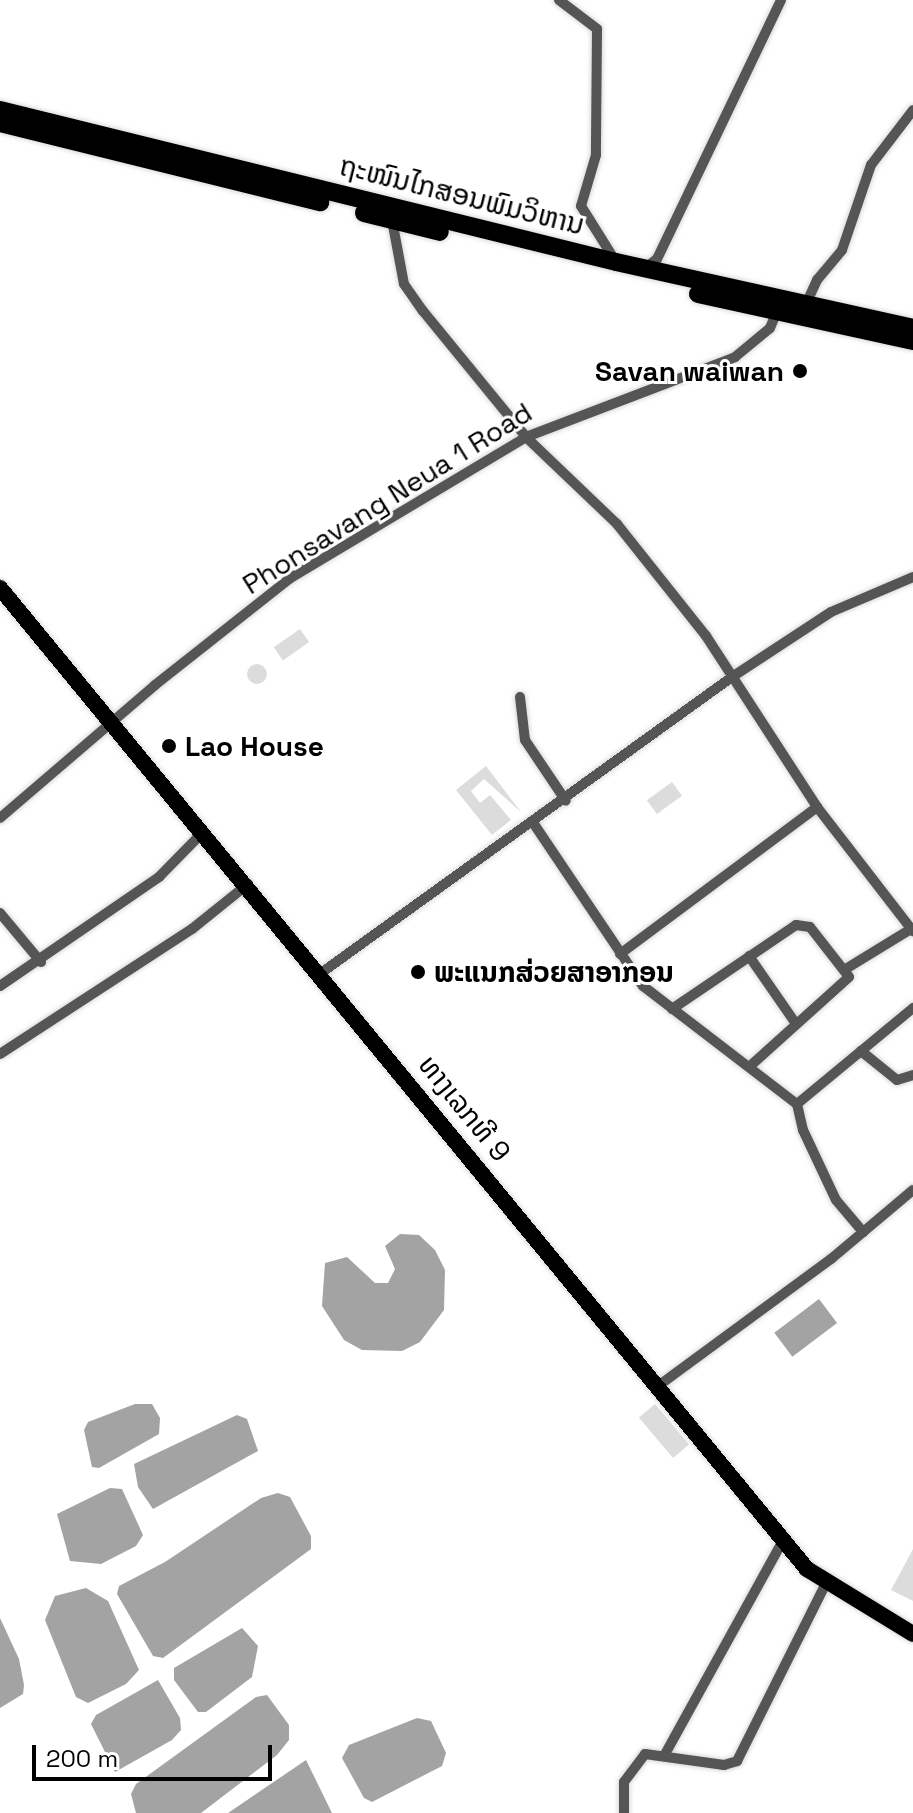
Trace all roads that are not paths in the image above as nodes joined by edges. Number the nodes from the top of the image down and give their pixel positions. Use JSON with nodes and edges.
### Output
{"nodes":[{"id":1,"x":559,"y":0,"type":"edge"},
{"id":2,"x":781,"y":0,"type":"edge"},
{"id":3,"x":0,"y":110,"type":"edge"},
{"id":4,"x":913,"y":110,"type":"edge"},
{"id":5,"x":0,"y":123,"type":"edge"},
{"id":6,"x":392,"y":220,"type":"junction"},
{"id":7,"x":616,"y":262,"type":"junction"},
{"id":8,"x":645,"y":269,"type":"junction"},
{"id":9,"x":779,"y":306,"type":"junction"},
{"id":10,"x":805,"y":306,"type":"junction"},
{"id":11,"x":913,"y":328,"type":"edge"},
{"id":12,"x":913,"y":341,"type":"edge"},
{"id":13,"x":526,"y":437,"type":"junction"},
{"id":14,"x":913,"y":577,"type":"edge"},
{"id":15,"x":0,"y":588,"type":"edge"},
{"id":16,"x":732,"y":677,"type":"junction"},
{"id":17,"x":520,"y":697,"type":"dead end"},
{"id":18,"x":111,"y":723,"type":"junction"},
{"id":19,"x":566,"y":801,"type":"junction"},
{"id":20,"x":817,"y":807,"type":"junction"},
{"id":21,"x":0,"y":818,"type":"edge"},
{"id":22,"x":534,"y":824,"type":"junction"},
{"id":23,"x":204,"y":831,"type":"junction"},
{"id":24,"x":248,"y":884,"type":"junction"},
{"id":25,"x":913,"y":912,"type":"edge"},
{"id":26,"x":0,"y":913,"type":"edge"},
{"id":27,"x":902,"y":917,"type":"junction"},
{"id":28,"x":912,"y":930,"type":"edge"},
{"id":29,"x":620,"y":954,"type":"junction"},
{"id":30,"x":749,"y":956,"type":"junction"},
{"id":31,"x":41,"y":962,"type":"junction"},
{"id":32,"x":844,"y":970,"type":"junction"},
{"id":33,"x":321,"y":973,"type":"junction"},
{"id":34,"x":0,"y":986,"type":"edge"},
{"id":35,"x":913,"y":1008,"type":"edge"},
{"id":36,"x":672,"y":1009,"type":"junction"},
{"id":37,"x":796,"y":1024,"type":"junction"},
{"id":38,"x":861,"y":1051,"type":"junction"},
{"id":39,"x":0,"y":1054,"type":"edge"},
{"id":40,"x":750,"y":1066,"type":"junction"},
{"id":41,"x":913,"y":1075,"type":"edge"},
{"id":42,"x":797,"y":1104,"type":"junction"},
{"id":43,"x":913,"y":1190,"type":"edge"},
{"id":44,"x":863,"y":1232,"type":"junction"},
{"id":45,"x":658,"y":1386,"type":"junction"},
{"id":46,"x":783,"y":1540,"type":"junction"},
{"id":47,"x":826,"y":1583,"type":"junction"},
{"id":48,"x":913,"y":1634,"type":"edge"},
{"id":49,"x":664,"y":1756,"type":"junction"},
{"id":50,"x":624,"y":1813,"type":"edge"}],
"edges":[{"from":1,"to":7,"type":"street"},
{"from":2,"to":8,"type":"street"},
{"from":3,"to":7,"type":"highway","name":"ຖະໜົນໄກສອນພົມວິຫານ"},
{"from":4,"to":10,"type":"street"},
{"from":5,"to":6,"type":"highway","name":"ຖະໜົນໄກສອນພົມວິຫານ"},
{"from":6,"to":9,"type":"highway","name":"ຖະໜົນໄກສອນພົມວິຫານ"},
{"from":6,"to":13,"type":"street"},
{"from":7,"to":8,"type":"highway","name":"ຖະໜົນໄກສອນພົມວິຫານ"},
{"from":8,"to":9,"type":"highway","name":"ຖະໜົນໄກສອນພົມວິຫານ"},
{"from":9,"to":10,"type":"highway","name":"ຖະໜົນໄກສອນພົມວິຫານ"},
{"from":9,"to":12,"type":"highway","name":"ຖະໜົນໄກສອນພົມວິຫານ"},
{"from":9,"to":13,"type":"street","name":"Phonsavang Neua 1 Road"},
{"from":10,"to":11,"type":"highway","name":"ຖະໜົນໄກສອນພົມວິຫານ"},
{"from":13,"to":16,"type":"street"},
{"from":13,"to":18,"type":"street","name":"Phonsavang Neua 1 Road"},
{"from":14,"to":16,"type":"street"},
{"from":15,"to":18,"type":"main road","name":"ທາງເລກທີ 9"},
{"from":16,"to":19,"type":"street"},
{"from":16,"to":20,"type":"street"},
{"from":17,"to":19,"type":"street"},
{"from":18,"to":21,"type":"street","name":"Phonsavang Neua 1 Road"},
{"from":18,"to":23,"type":"main road","name":"ທາງເລກທີ 9"},
{"from":19,"to":22,"type":"street"},
{"from":20,"to":27,"type":"street"},
{"from":20,"to":29,"type":"street"},
{"from":22,"to":29,"type":"street"},
{"from":22,"to":33,"type":"street"},
{"from":23,"to":24,"type":"main road","name":"ທາງເລກທີ 9"},
{"from":23,"to":31,"type":"street"},
{"from":24,"to":33,"type":"main road","name":"ທາງເລກທີ 9"},
{"from":24,"to":39,"type":"street"},
{"from":25,"to":27,"type":"street"},
{"from":26,"to":31,"type":"street"},
{"from":27,"to":28,"type":"street"},
{"from":28,"to":32,"type":"street"},
{"from":29,"to":36,"type":"street"},
{"from":30,"to":32,"type":"street"},
{"from":30,"to":36,"type":"street"},
{"from":30,"to":37,"type":"street"},
{"from":31,"to":34,"type":"street"},
{"from":32,"to":37,"type":"street"},
{"from":33,"to":45,"type":"main road","name":"ທາງເລກທີ 9"},
{"from":35,"to":38,"type":"street"},
{"from":36,"to":40,"type":"street"},
{"from":37,"to":40,"type":"street"},
{"from":38,"to":41,"type":"street"},
{"from":38,"to":42,"type":"street"},
{"from":40,"to":42,"type":"street"},
{"from":42,"to":44,"type":"street"},
{"from":43,"to":44,"type":"street"},
{"from":44,"to":45,"type":"street"},
{"from":45,"to":46,"type":"main road","name":"ທາງເລກທີ 9"},
{"from":46,"to":47,"type":"main road","name":"ທາງເລກທີ 9"},
{"from":46,"to":49,"type":"street"},
{"from":47,"to":48,"type":"main road","name":"ທາງເລກທີ 9"},
{"from":47,"to":49,"type":"street"},
{"from":49,"to":50,"type":"street"}]}
